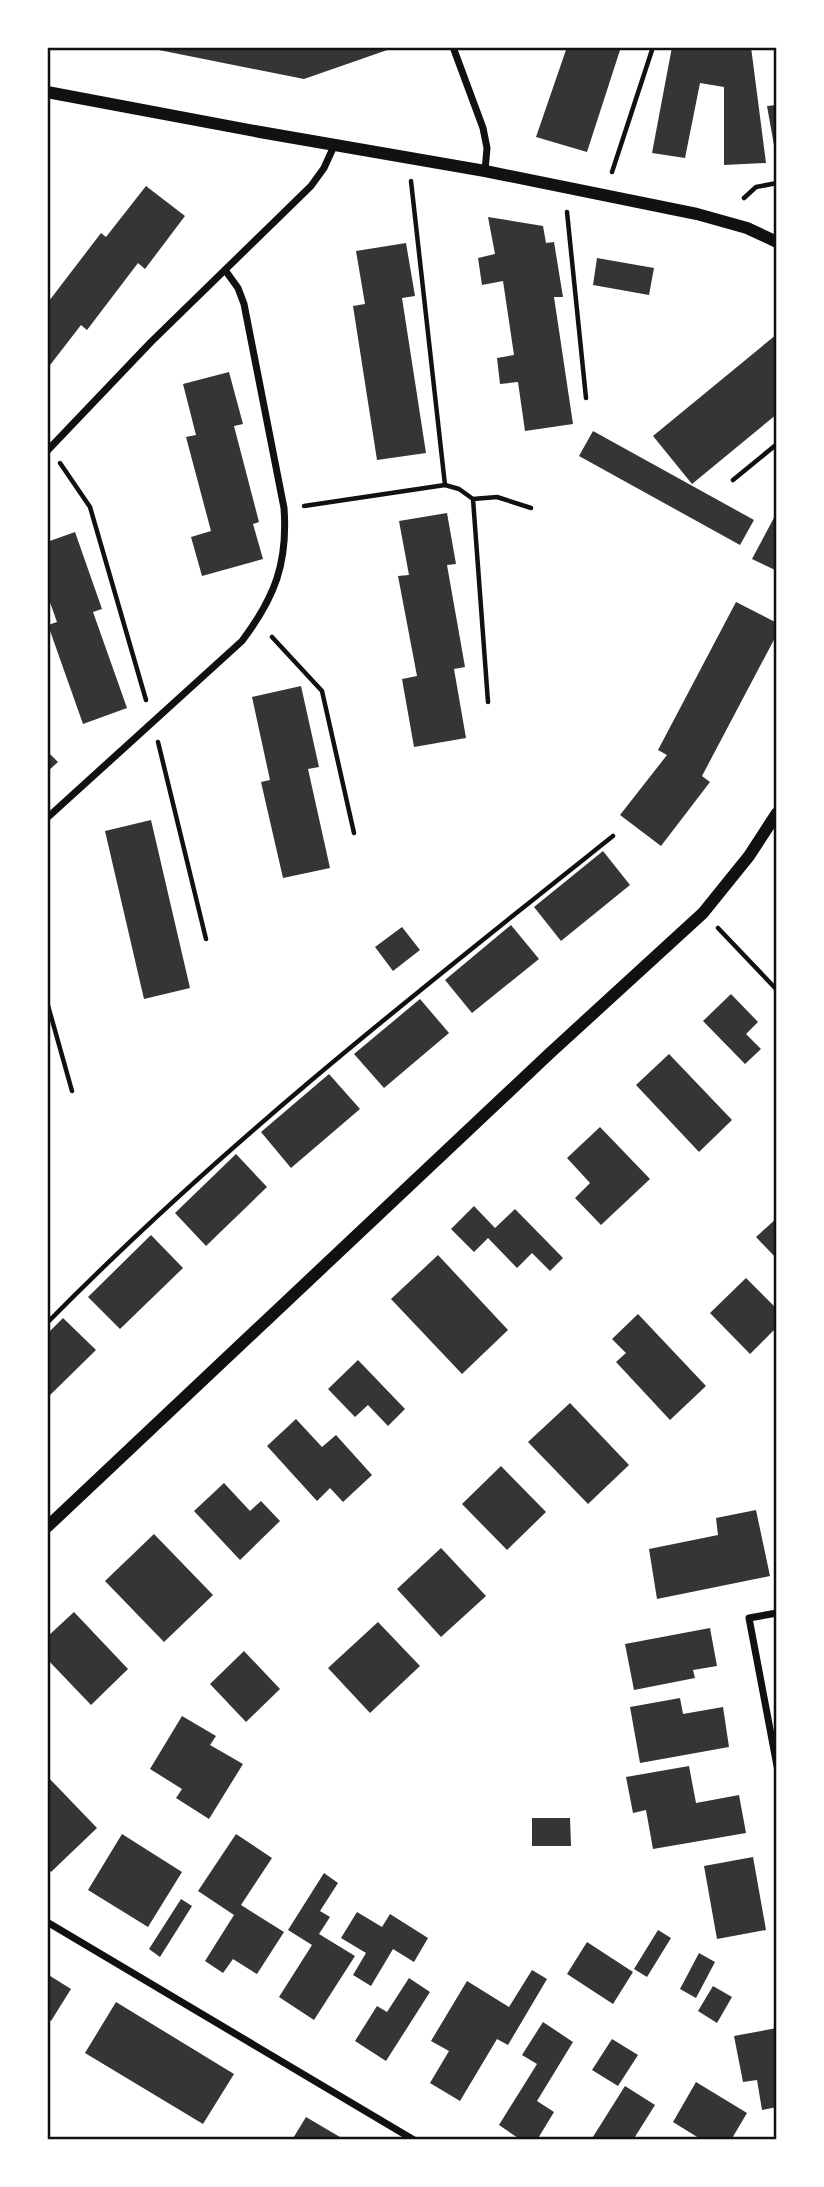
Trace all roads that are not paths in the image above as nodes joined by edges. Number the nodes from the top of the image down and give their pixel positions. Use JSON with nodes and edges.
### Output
{"nodes":[{"id":1,"x":453,"y":47,"type":"edge"},
{"id":2,"x":47,"y":92,"type":"edge"},
{"id":3,"x":334,"y":146,"type":"junction"},
{"id":4,"x":485,"y":171,"type":"junction"},
{"id":5,"x":777,"y":242,"type":"edge"},
{"id":6,"x":225,"y":270,"type":"junction"},
{"id":7,"x":49,"y":450,"type":"edge"},
{"id":8,"x":777,"y":813,"type":"edge"},
{"id":9,"x":47,"y":818,"type":"edge"},
{"id":10,"x":47,"y":1527,"type":"edge"},
{"id":11,"x":777,"y":1613,"type":"edge"},
{"id":12,"x":777,"y":1766,"type":"edge"},
{"id":13,"x":47,"y":1922,"type":"edge"},
{"id":14,"x":414,"y":2140,"type":"edge"}],
"edges":[{"from":1,"to":4,"type":"street"},
{"from":2,"to":3,"type":"street"},
{"from":3,"to":4,"type":"street"},
{"from":3,"to":6,"type":"street"},
{"from":4,"to":5,"type":"street"},
{"from":6,"to":7,"type":"street"},
{"from":6,"to":9,"type":"street"},
{"from":8,"to":10,"type":"street"},
{"from":11,"to":12,"type":"street"},
{"from":13,"to":14,"type":"street"}]}
